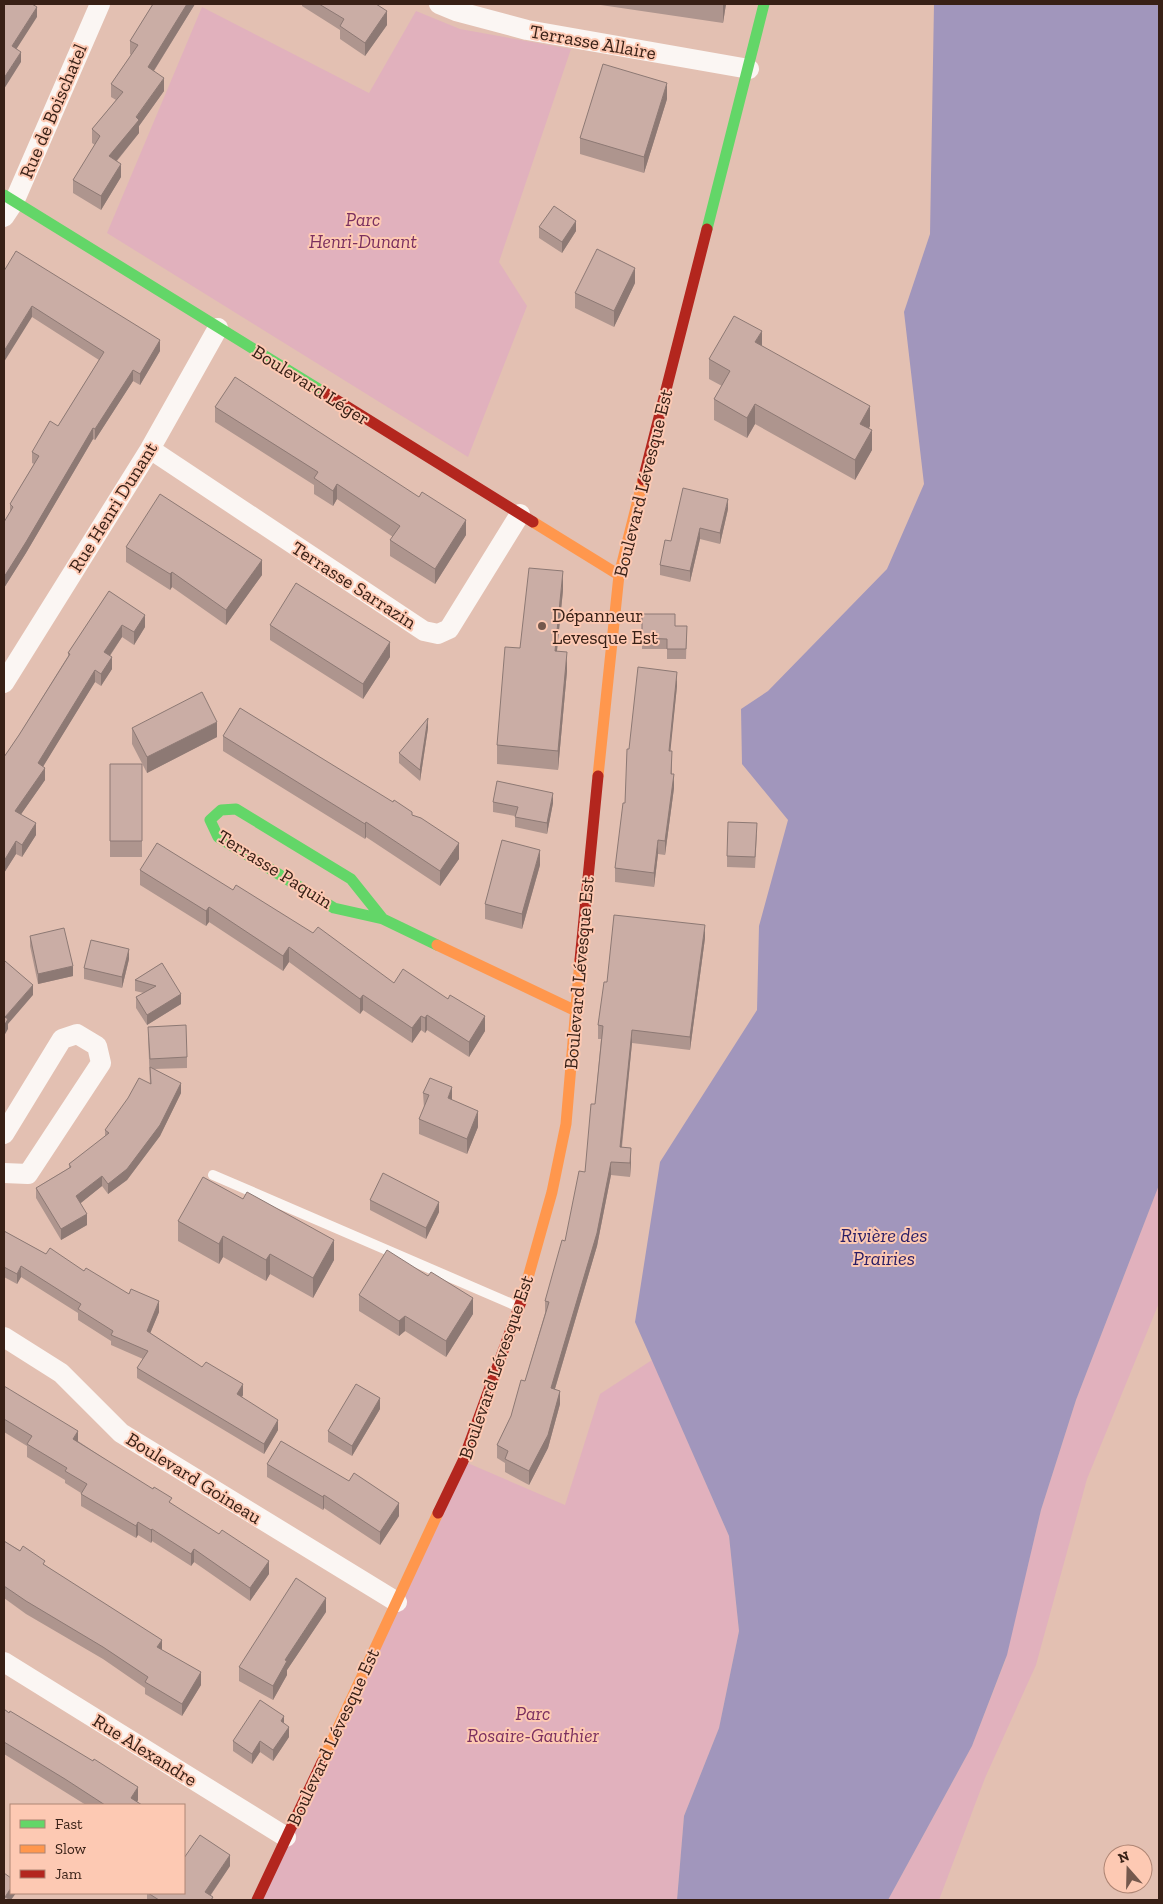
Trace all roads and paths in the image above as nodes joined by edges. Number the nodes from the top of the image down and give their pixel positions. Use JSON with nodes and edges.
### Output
{"nodes":[{"id":1,"x":100,"y":4,"type":"edge"},
{"id":2,"x":439,"y":4,"type":"edge"},
{"id":3,"x":764,"y":4,"type":"edge"},
{"id":4,"x":749,"y":69,"type":"junction"},
{"id":5,"x":7,"y":205,"type":"edge"},
{"id":6,"x":218,"y":328,"type":"junction"},
{"id":7,"x":150,"y":449,"type":"junction"},
{"id":8,"x":520,"y":514,"type":"junction"},
{"id":9,"x":619,"y":575,"type":"junction"},
{"id":10,"x":4,"y":683,"type":"edge"},
{"id":11,"x":383,"y":919,"type":"junction"},
{"id":12,"x":576,"y":1011,"type":"junction"},
{"id":13,"x":4,"y":1134,"type":"edge"},
{"id":14,"x":4,"y":1172,"type":"edge"},
{"id":15,"x":212,"y":1175,"type":"dead end"},
{"id":16,"x":520,"y":1307,"type":"junction"},
{"id":17,"x":4,"y":1337,"type":"edge"},
{"id":18,"x":397,"y":1602,"type":"junction"},
{"id":19,"x":4,"y":1662,"type":"edge"},
{"id":20,"x":286,"y":1838,"type":"junction"},
{"id":21,"x":258,"y":1900,"type":"edge"}],
"edges":[{"from":1,"to":5,"type":"street","name":"Rue de Boischatel"},
{"from":2,"to":4,"type":"street","name":"Terrasse Allaire"},
{"from":3,"to":4,"type":"street","name":"Boulevard Lévesque Est"},
{"from":4,"to":9,"type":"street","name":"Boulevard Lévesque Est"},
{"from":5,"to":6,"type":"street","name":"Boulevard Léger"},
{"from":6,"to":7,"type":"street","name":"Rue Henri Dunant"},
{"from":6,"to":8,"type":"street","name":"Boulevard Léger"},
{"from":7,"to":8,"type":"street","name":"Terrasse Sarrazin"},
{"from":7,"to":10,"type":"street","name":"Rue Henri Dunant"},
{"from":8,"to":9,"type":"street","name":"Boulevard Léger"},
{"from":9,"to":12,"type":"street","name":"Boulevard Lévesque Est"},
{"from":11,"to":11,"type":"street","name":"Terrasse Paquin"},
{"from":11,"to":12,"type":"street","name":"Terrasse Paquin"},
{"from":12,"to":16,"type":"street","name":"Boulevard Lévesque Est"},
{"from":13,"to":14,"type":"street"},
{"from":15,"to":16,"type":"lane"},
{"from":16,"to":18,"type":"street","name":"Boulevard Lévesque Est"},
{"from":17,"to":18,"type":"street","name":"Boulevard Goineau"},
{"from":18,"to":20,"type":"street","name":"Boulevard Lévesque Est"},
{"from":19,"to":20,"type":"street","name":"Rue Alexandre"},
{"from":20,"to":21,"type":"street","name":"Boulevard Lévesque Est"}]}
